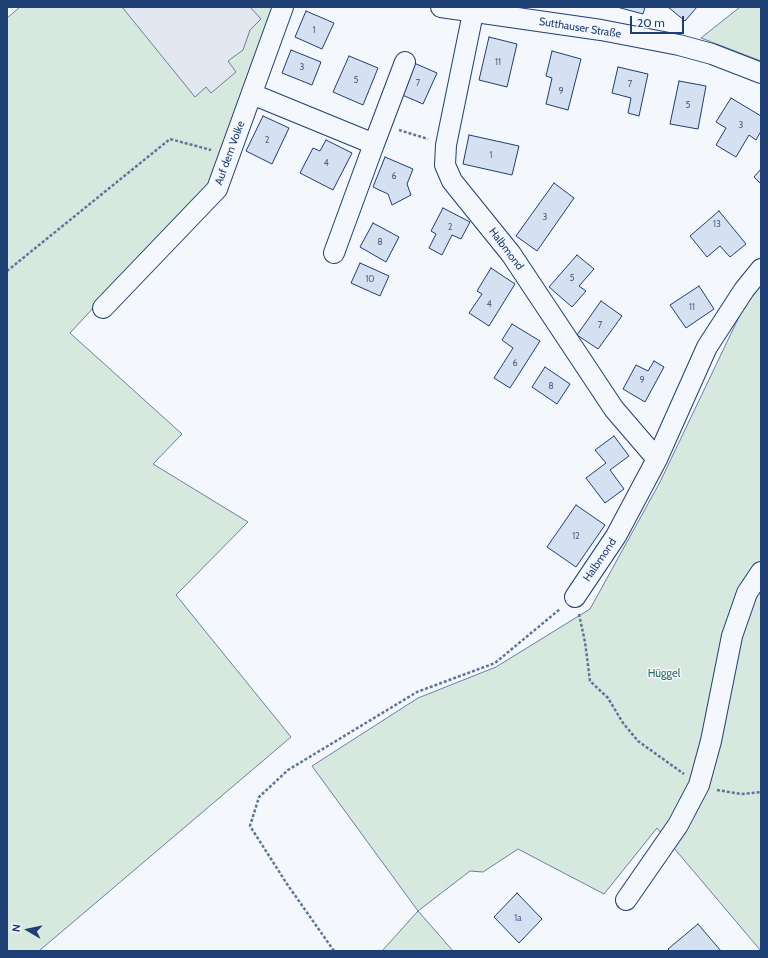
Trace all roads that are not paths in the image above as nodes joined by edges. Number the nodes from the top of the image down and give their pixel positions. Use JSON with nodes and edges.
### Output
{"nodes":[{"id":1,"x":283,"y":7,"type":"edge"},
{"id":2,"x":442,"y":7,"type":"edge"},
{"id":3,"x":473,"y":13,"type":"junction"},
{"id":4,"x":404,"y":62,"type":"dead end"},
{"id":5,"x":761,"y":73,"type":"edge"},
{"id":6,"x":252,"y":94,"type":"junction"},
{"id":7,"x":374,"y":144,"type":"junction"},
{"id":8,"x":334,"y":253,"type":"dead end"},
{"id":9,"x":761,"y":269,"type":"edge"},
{"id":10,"x":103,"y":308,"type":"dead end"},
{"id":11,"x":657,"y":459,"type":"junction"},
{"id":12,"x":761,"y":572,"type":"edge"},
{"id":13,"x":575,"y":597,"type":"road end"},
{"id":14,"x":626,"y":900,"type":"dead end"}],
"edges":[{"from":1,"to":6,"type":"street","name":"Auf dem Volke"},
{"from":2,"to":3,"type":"street","name":"Sutthauser Straße"},
{"from":3,"to":5,"type":"street","name":"Sutthauser Straße"},
{"from":3,"to":11,"type":"street","name":"Halbmond"},
{"from":4,"to":7,"type":"street"},
{"from":6,"to":7,"type":"street"},
{"from":6,"to":10,"type":"street","name":"Auf dem Volke"},
{"from":7,"to":8,"type":"street"},
{"from":9,"to":11,"type":"street","name":"Halbmond"},
{"from":11,"to":13,"type":"street","name":"Halbmond"},
{"from":12,"to":14,"type":"street"}]}
